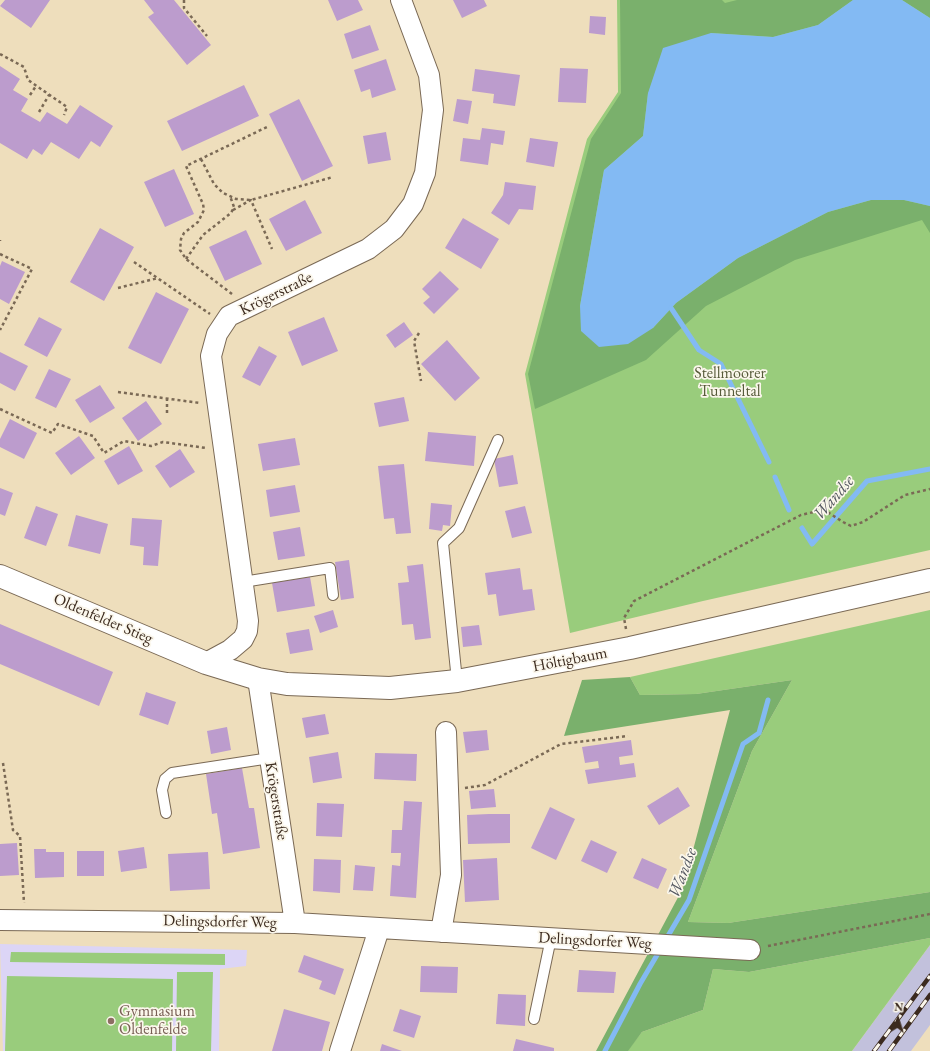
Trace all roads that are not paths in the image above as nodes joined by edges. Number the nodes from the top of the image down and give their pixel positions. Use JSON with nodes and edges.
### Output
{"nodes":[{"id":1,"x":401,"y":0,"type":"edge"},
{"id":2,"x":498,"y":440,"type":"dead end"},
{"id":3,"x":0,"y":576,"type":"edge"},
{"id":4,"x":930,"y":580,"type":"edge"},
{"id":5,"x":243,"y":582,"type":"junction"},
{"id":6,"x":333,"y":595,"type":"dead end"},
{"id":7,"x":206,"y":663,"type":"junction"},
{"id":8,"x":258,"y":679,"type":"junction"},
{"id":9,"x":457,"y":681,"type":"junction"},
{"id":10,"x":446,"y":732,"type":"dead end"},
{"id":11,"x":270,"y":758,"type":"junction"},
{"id":12,"x":166,"y":813,"type":"dead end"},
{"id":13,"x":0,"y":920,"type":"edge"},
{"id":14,"x":295,"y":923,"type":"junction"},
{"id":15,"x":379,"y":929,"type":"junction"},
{"id":16,"x":441,"y":932,"type":"junction"},
{"id":17,"x":551,"y":938,"type":"junction"},
{"id":18,"x":750,"y":950,"type":"road end"},
{"id":19,"x":534,"y":1019,"type":"dead end"},
{"id":20,"x":340,"y":1051,"type":"edge"}],
"edges":[{"from":1,"to":5,"type":"street","name":"Krögerstraße"},
{"from":2,"to":9,"type":"lane"},
{"from":3,"to":7,"type":"main road","name":"Oldenfelder Stieg"},
{"from":4,"to":9,"type":"main road","name":"Höltigbaum"},
{"from":5,"to":6,"type":"lane"},
{"from":5,"to":7,"type":"street","name":"Krögerstraße"},
{"from":7,"to":8,"type":"main road","name":"Höltigbaum"},
{"from":8,"to":9,"type":"main road","name":"Höltigbaum"},
{"from":8,"to":11,"type":"street","name":"Krögerstraße"},
{"from":10,"to":16,"type":"street"},
{"from":11,"to":12,"type":"lane"},
{"from":11,"to":14,"type":"street","name":"Krögerstraße"},
{"from":13,"to":14,"type":"street","name":"Delingsdorfer Weg"},
{"from":14,"to":15,"type":"street","name":"Delingsdorfer Weg"},
{"from":15,"to":16,"type":"street","name":"Delingsdorfer Weg"},
{"from":15,"to":20,"type":"street"},
{"from":16,"to":17,"type":"street","name":"Delingsdorfer Weg"},
{"from":17,"to":18,"type":"street","name":"Delingsdorfer Weg"},
{"from":17,"to":19,"type":"lane"}]}
